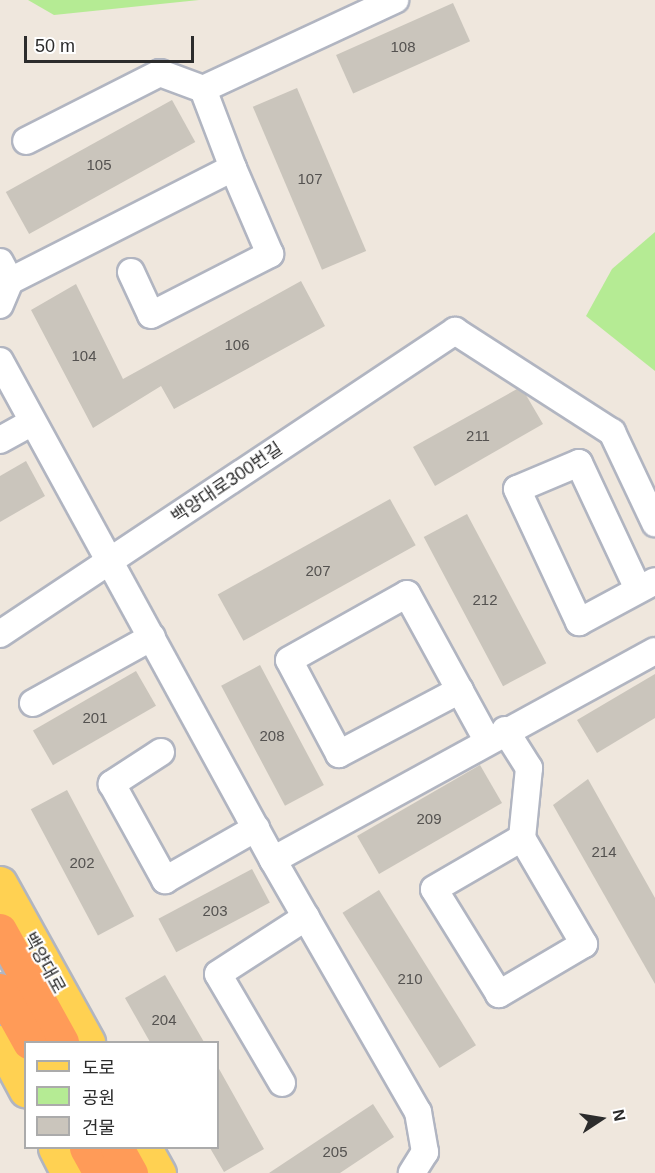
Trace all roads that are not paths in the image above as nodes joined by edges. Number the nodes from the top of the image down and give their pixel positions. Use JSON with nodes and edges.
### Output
{"nodes":[{"id":1,"x":395,"y":0,"type":"edge"},
{"id":2,"x":203,"y":89,"type":"junction"},
{"id":3,"x":26,"y":141,"type":"dead end"},
{"id":4,"x":233,"y":168,"type":"junction"},
{"id":5,"x":5,"y":272,"type":"edge"},
{"id":6,"x":131,"y":272,"type":"dead end"},
{"id":7,"x":0,"y":305,"type":"edge"},
{"id":8,"x":0,"y":361,"type":"edge"},
{"id":9,"x":31,"y":423,"type":"junction"},
{"id":10,"x":0,"y":440,"type":"edge"},
{"id":11,"x":655,"y":523,"type":"edge"},
{"id":12,"x":110,"y":561,"type":"junction"},
{"id":13,"x":647,"y":585,"type":"edge"},
{"id":14,"x":0,"y":634,"type":"edge"},
{"id":15,"x":152,"y":637,"type":"junction"},
{"id":16,"x":655,"y":651,"type":"edge"},
{"id":17,"x":460,"y":690,"type":"junction"},
{"id":18,"x":33,"y":703,"type":"dead end"},
{"id":19,"x":496,"y":735,"type":"junction"},
{"id":20,"x":161,"y":752,"type":"dead end"},
{"id":21,"x":256,"y":828,"type":"junction"},
{"id":22,"x":522,"y":838,"type":"junction"},
{"id":23,"x":273,"y":860,"type":"junction"},
{"id":24,"x":0,"y":883,"type":"edge"},
{"id":25,"x":306,"y":917,"type":"junction"},
{"id":26,"x":0,"y":930,"type":"edge"},
{"id":27,"x":0,"y":990,"type":"edge"},
{"id":28,"x":28,"y":1041,"type":"edge"},
{"id":29,"x":61,"y":1041,"type":"edge"},
{"id":30,"x":87,"y":1041,"type":"edge"},
{"id":31,"x":0,"y":1042,"type":"edge"},
{"id":32,"x":282,"y":1083,"type":"dead end"},
{"id":33,"x":24,"y":1087,"type":"edge"},
{"id":34,"x":56,"y":1149,"type":"edge"},
{"id":35,"x":87,"y":1149,"type":"edge"},
{"id":36,"x":118,"y":1149,"type":"edge"},
{"id":37,"x":146,"y":1149,"type":"edge"},
{"id":38,"x":68,"y":1173,"type":"edge"},
{"id":39,"x":100,"y":1173,"type":"edge"},
{"id":40,"x":131,"y":1173,"type":"edge"},
{"id":41,"x":159,"y":1173,"type":"edge"},
{"id":42,"x":412,"y":1173,"type":"edge"}],
"edges":[{"from":1,"to":2,"type":"street"},
{"from":2,"to":3,"type":"street"},
{"from":2,"to":4,"type":"street"},
{"from":4,"to":5,"type":"street"},
{"from":4,"to":6,"type":"street"},
{"from":5,"to":7,"type":"street"},
{"from":8,"to":9,"type":"street"},
{"from":9,"to":10,"type":"street"},
{"from":9,"to":12,"type":"street"},
{"from":11,"to":12,"type":"street","name":"백양대로300번길"},
{"from":12,"to":14,"type":"street","name":"백양대로300번길"},
{"from":12,"to":15,"type":"street"},
{"from":13,"to":13,"type":"street"},
{"from":15,"to":18,"type":"street"},
{"from":15,"to":21,"type":"street"},
{"from":16,"to":19,"type":"street"},
{"from":17,"to":17,"type":"street"},
{"from":17,"to":19,"type":"street"},
{"from":19,"to":22,"type":"street"},
{"from":19,"to":23,"type":"street"},
{"from":20,"to":21,"type":"street"},
{"from":21,"to":23,"type":"street"},
{"from":22,"to":22,"type":"street"},
{"from":23,"to":25,"type":"street"},
{"from":24,"to":30,"type":"main road","name":"백양대로"},
{"from":25,"to":32,"type":"street"},
{"from":25,"to":42,"type":"street"},
{"from":26,"to":29,"type":"highway"},
{"from":27,"to":28,"type":"highway"},
{"from":31,"to":33,"type":"main road"},
{"from":34,"to":38,"type":"main road"},
{"from":35,"to":39,"type":"highway"},
{"from":36,"to":40,"type":"highway"},
{"from":37,"to":41,"type":"main road"}]}
